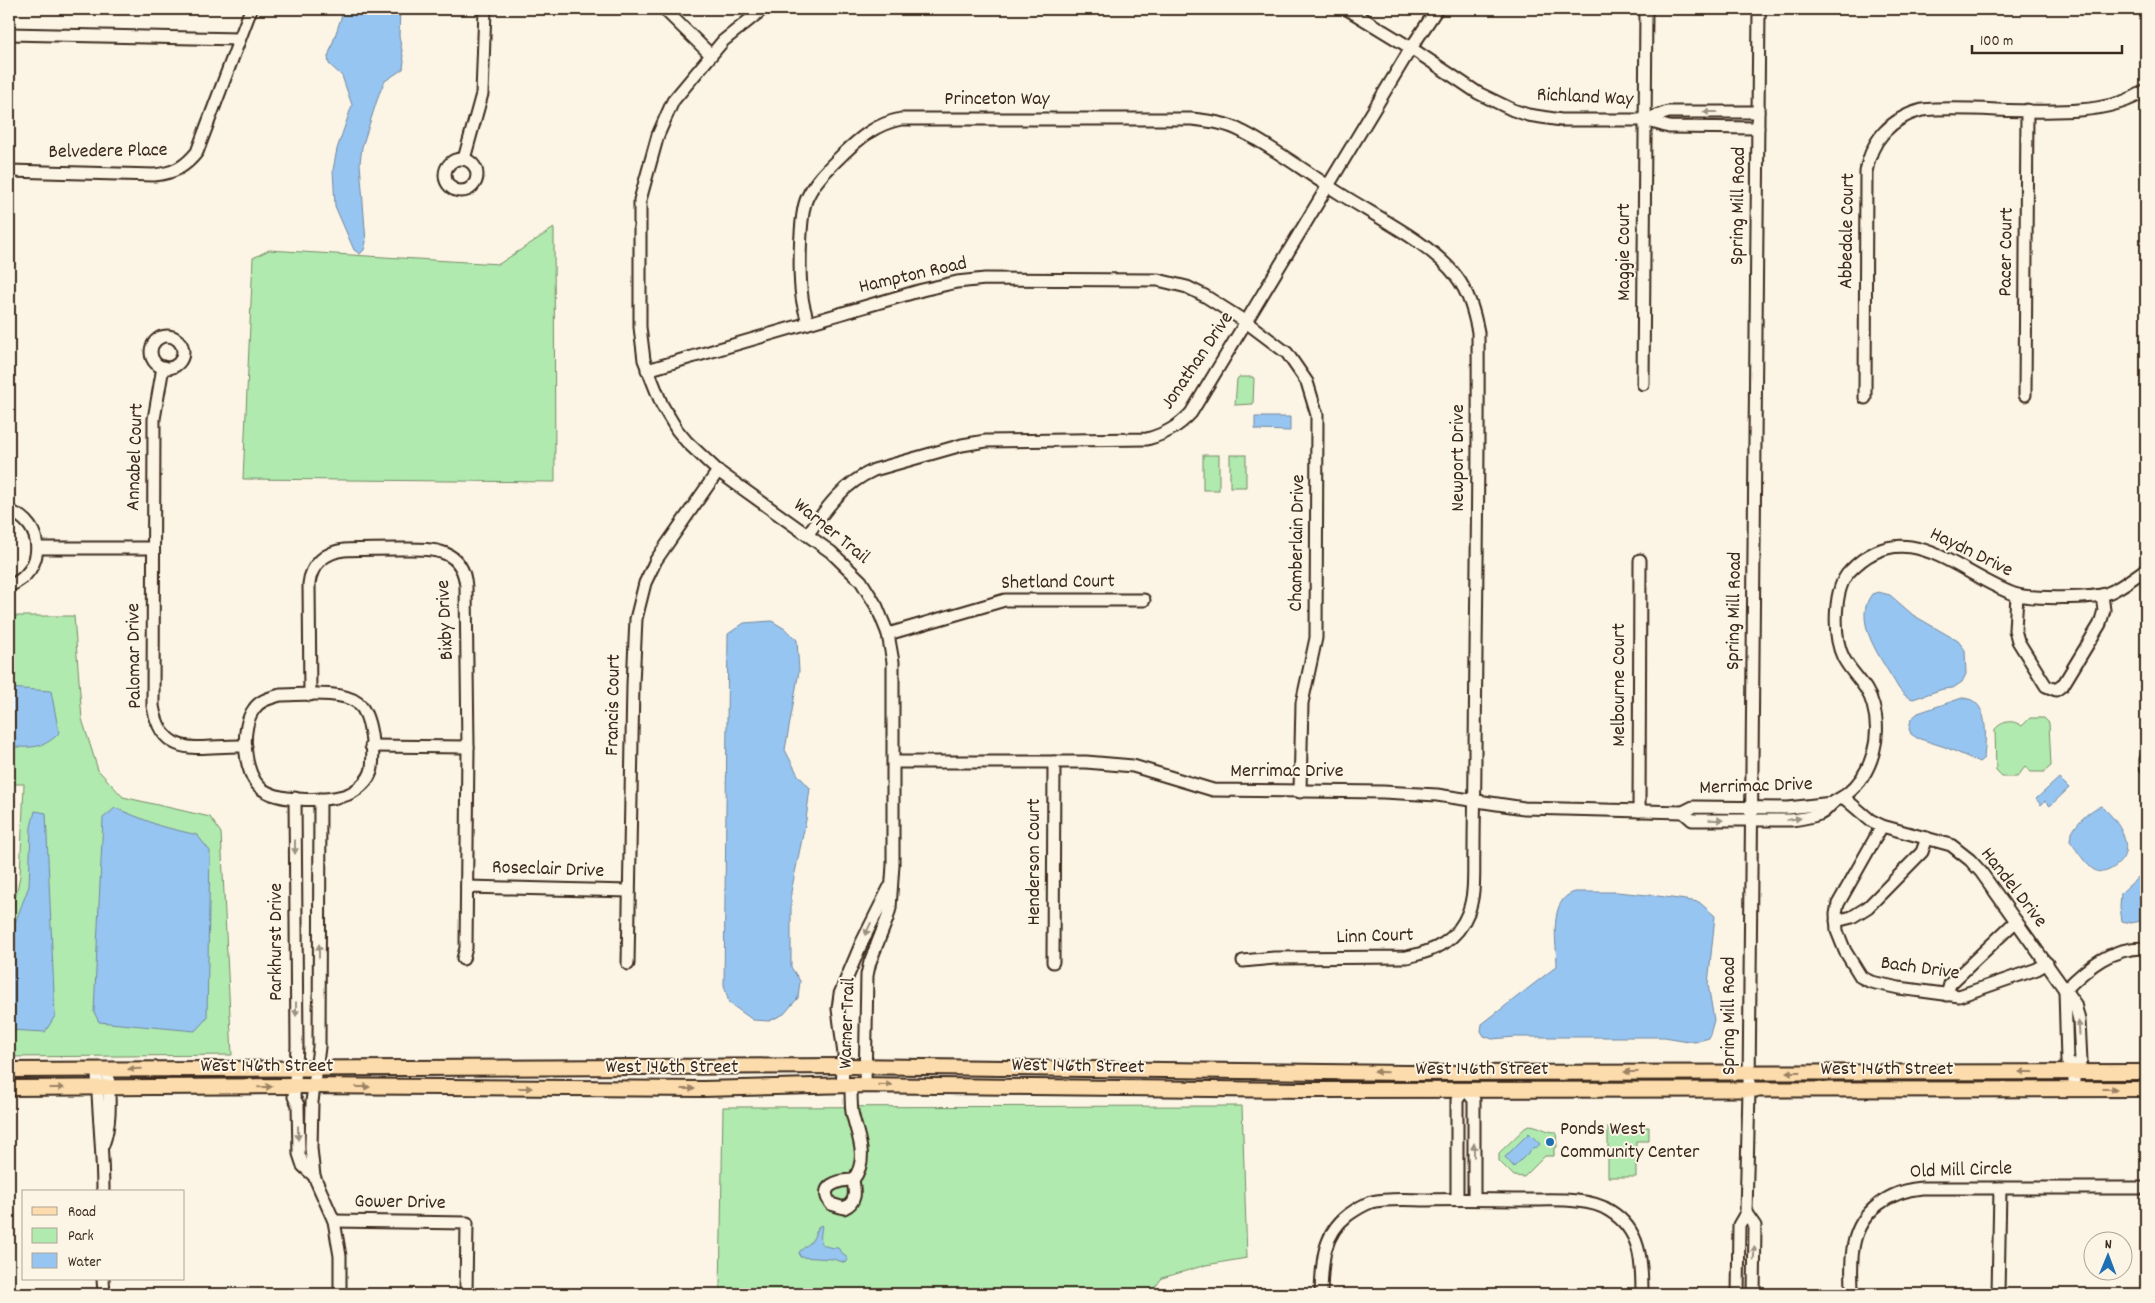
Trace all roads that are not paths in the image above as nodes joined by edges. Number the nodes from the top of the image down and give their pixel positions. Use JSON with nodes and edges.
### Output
{"nodes":[{"id":1,"x":250,"y":9,"type":"edge"},
{"id":2,"x":485,"y":9,"type":"edge"},
{"id":3,"x":664,"y":9,"type":"edge"},
{"id":4,"x":763,"y":9,"type":"edge"},
{"id":5,"x":1347,"y":9,"type":"edge"},
{"id":6,"x":1437,"y":9,"type":"edge"},
{"id":7,"x":1646,"y":9,"type":"edge"},
{"id":8,"x":1759,"y":9,"type":"edge"},
{"id":9,"x":9,"y":34,"type":"edge"},
{"id":10,"x":239,"y":39,"type":"junction"},
{"id":11,"x":1411,"y":48,"type":"junction"},
{"id":12,"x":711,"y":55,"type":"junction"},
{"id":13,"x":2146,"y":90,"type":"edge"},
{"id":14,"x":2027,"y":110,"type":"junction"},
{"id":15,"x":1758,"y":112,"type":"junction"},
{"id":16,"x":1645,"y":120,"type":"junction"},
{"id":17,"x":1758,"y":128,"type":"junction"},
{"id":18,"x":464,"y":159,"type":"dead end"},
{"id":19,"x":9,"y":171,"type":"edge"},
{"id":20,"x":1328,"y":186,"type":"junction"},
{"id":21,"x":1246,"y":322,"type":"junction"},
{"id":22,"x":808,"y":323,"type":"junction"},
{"id":23,"x":163,"y":368,"type":"dead end"},
{"id":24,"x":647,"y":370,"type":"junction"},
{"id":25,"x":1643,"y":384,"type":"dead end"},
{"id":26,"x":2025,"y":395,"type":"dead end"},
{"id":27,"x":1865,"y":398,"type":"dead end"},
{"id":28,"x":718,"y":471,"type":"junction"},
{"id":29,"x":9,"y":511,"type":"edge"},
{"id":30,"x":808,"y":534,"type":"junction"},
{"id":31,"x":38,"y":548,"type":"junction"},
{"id":32,"x":153,"y":548,"type":"junction"},
{"id":33,"x":1640,"y":560,"type":"dead end"},
{"id":34,"x":2146,"y":569,"type":"edge"},
{"id":35,"x":9,"y":586,"type":"edge"},
{"id":36,"x":2017,"y":595,"type":"junction"},
{"id":37,"x":2102,"y":595,"type":"junction"},
{"id":38,"x":1144,"y":600,"type":"dead end"},
{"id":39,"x":888,"y":634,"type":"junction"},
{"id":40,"x":310,"y":695,"type":"junction"},
{"id":41,"x":246,"y":746,"type":"junction"},
{"id":42,"x":371,"y":746,"type":"junction"},
{"id":43,"x":468,"y":747,"type":"junction"},
{"id":44,"x":2146,"y":759,"type":"edge"},
{"id":45,"x":894,"y":762,"type":"junction"},
{"id":46,"x":1054,"y":762,"type":"junction"},
{"id":47,"x":2146,"y":768,"type":"edge"},
{"id":48,"x":1300,"y":792,"type":"junction"},
{"id":49,"x":1843,"y":797,"type":"junction"},
{"id":50,"x":294,"y":798,"type":"junction"},
{"id":51,"x":320,"y":799,"type":"junction"},
{"id":52,"x":1474,"y":801,"type":"junction"},
{"id":53,"x":1832,"y":803,"type":"junction"},
{"id":54,"x":1751,"y":808,"type":"junction"},
{"id":55,"x":1638,"y":811,"type":"junction"},
{"id":56,"x":1683,"y":812,"type":"junction"},
{"id":57,"x":1751,"y":821,"type":"junction"},
{"id":58,"x":1882,"y":826,"type":"junction"},
{"id":59,"x":1927,"y":838,"type":"junction"},
{"id":60,"x":890,"y":886,"type":"junction"},
{"id":61,"x":466,"y":887,"type":"junction"},
{"id":62,"x":629,"y":891,"type":"junction"},
{"id":63,"x":1836,"y":921,"type":"junction"},
{"id":64,"x":2016,"y":921,"type":"junction"},
{"id":65,"x":2146,"y":948,"type":"edge"},
{"id":66,"x":856,"y":957,"type":"junction"},
{"id":67,"x":463,"y":959,"type":"dead end"},
{"id":68,"x":1243,"y":961,"type":"dead end"},
{"id":69,"x":870,"y":962,"type":"junction"},
{"id":70,"x":1053,"y":962,"type":"dead end"},
{"id":71,"x":2047,"y":963,"type":"junction"},
{"id":72,"x":628,"y":964,"type":"dead end"},
{"id":73,"x":2065,"y":990,"type":"junction"},
{"id":74,"x":1947,"y":995,"type":"junction"},
{"id":75,"x":844,"y":1066,"type":"junction"},
{"id":76,"x":865,"y":1067,"type":"junction"},
{"id":77,"x":296,"y":1068,"type":"junction"},
{"id":78,"x":316,"y":1068,"type":"junction"},
{"id":79,"x":2074,"y":1069,"type":"junction"},
{"id":80,"x":9,"y":1070,"type":"edge"},
{"id":81,"x":102,"y":1070,"type":"junction"},
{"id":82,"x":1223,"y":1070,"type":"junction"},
{"id":83,"x":1464,"y":1072,"type":"junction"},
{"id":84,"x":1748,"y":1072,"type":"junction"},
{"id":85,"x":2146,"y":1072,"type":"edge"},
{"id":86,"x":852,"y":1085,"type":"junction"},
{"id":87,"x":296,"y":1086,"type":"junction"},
{"id":88,"x":314,"y":1086,"type":"junction"},
{"id":89,"x":9,"y":1088,"type":"edge"},
{"id":90,"x":103,"y":1089,"type":"junction"},
{"id":91,"x":1223,"y":1089,"type":"junction"},
{"id":92,"x":2074,"y":1089,"type":"junction"},
{"id":93,"x":2146,"y":1089,"type":"edge"},
{"id":94,"x":1465,"y":1090,"type":"junction"},
{"id":95,"x":1749,"y":1090,"type":"junction"},
{"id":96,"x":314,"y":1176,"type":"junction"},
{"id":97,"x":853,"y":1180,"type":"dead end"},
{"id":98,"x":2000,"y":1188,"type":"junction"},
{"id":99,"x":2146,"y":1188,"type":"edge"},
{"id":100,"x":103,"y":1190,"type":"edge"},
{"id":101,"x":1466,"y":1199,"type":"junction"},
{"id":102,"x":1746,"y":1214,"type":"junction"},
{"id":103,"x":334,"y":1221,"type":"junction"},
{"id":104,"x":103,"y":1280,"type":"edge"},
{"id":105,"x":104,"y":1294,"type":"edge"},
{"id":106,"x":340,"y":1294,"type":"edge"},
{"id":107,"x":466,"y":1294,"type":"edge"},
{"id":108,"x":1321,"y":1294,"type":"edge"},
{"id":109,"x":1642,"y":1294,"type":"edge"},
{"id":110,"x":1738,"y":1294,"type":"edge"},
{"id":111,"x":1754,"y":1294,"type":"edge"},
{"id":112,"x":1852,"y":1294,"type":"edge"},
{"id":113,"x":1998,"y":1294,"type":"edge"}],
"edges":[{"from":1,"to":10,"type":"street","name":"Belvedere Place"},
{"from":2,"to":18,"type":"street"},
{"from":3,"to":12,"type":"street"},
{"from":4,"to":12,"type":"street"},
{"from":5,"to":11,"type":"street","name":"Richland Way"},
{"from":6,"to":11,"type":"street","name":"Jonathan Drive"},
{"from":7,"to":16,"type":"street","name":"Maggie Court"},
{"from":8,"to":15,"type":"street","name":"Spring Mill Road"},
{"from":9,"to":10,"type":"street"},
{"from":10,"to":19,"type":"street","name":"Belvedere Place"},
{"from":11,"to":16,"type":"street","name":"Richland Way"},
{"from":11,"to":20,"type":"street","name":"Jonathan Drive"},
{"from":12,"to":24,"type":"street","name":"Warner Trail"},
{"from":13,"to":14,"type":"street","name":"Abbedale Court"},
{"from":14,"to":26,"type":"street","name":"Pacer Court"},
{"from":14,"to":27,"type":"street","name":"Abbedale Court"},
{"from":15,"to":16,"type":"street","one_way":true},
{"from":15,"to":17,"type":"street","name":"Spring Mill Road"},
{"from":16,"to":17,"type":"street","name":"Richland Way"},
{"from":16,"to":25,"type":"street","name":"Maggie Court"},
{"from":17,"to":54,"type":"street","name":"Spring Mill Road"},
{"from":20,"to":21,"type":"street","name":"Jonathan Drive"},
{"from":20,"to":22,"type":"street","name":"Princeton Way"},
{"from":20,"to":52,"type":"street","name":"Newport Drive"},
{"from":21,"to":22,"type":"street","name":"Hampton Road"},
{"from":21,"to":30,"type":"street","name":"Jonathan Drive"},
{"from":21,"to":48,"type":"street","name":"Chamberlain Drive"},
{"from":22,"to":24,"type":"street","name":"Hampton Road"},
{"from":23,"to":32,"type":"street","name":"Annabel Court"},
{"from":24,"to":28,"type":"street","name":"Warner Trail"},
{"from":28,"to":30,"type":"street","name":"Warner Trail"},
{"from":28,"to":62,"type":"street","name":"Francis Court"},
{"from":29,"to":31,"type":"street"},
{"from":30,"to":39,"type":"street","name":"Warner Trail"},
{"from":31,"to":32,"type":"street"},
{"from":31,"to":35,"type":"street"},
{"from":32,"to":41,"type":"street","name":"Palomar Drive"},
{"from":33,"to":55,"type":"street","name":"Melbourne Court"},
{"from":34,"to":37,"type":"street","name":"Haydn Drive"},
{"from":36,"to":37,"type":"street","name":"Haydn Drive"},
{"from":36,"to":37,"type":"street"},
{"from":36,"to":49,"type":"street","name":"Haydn Drive"},
{"from":38,"to":39,"type":"street","name":"Shetland Court"},
{"from":39,"to":45,"type":"street","name":"Warner Trail"},
{"from":40,"to":41,"type":"street"},
{"from":40,"to":42,"type":"street"},
{"from":40,"to":43,"type":"street","name":"Bixby Drive"},
{"from":41,"to":50,"type":"street"},
{"from":42,"to":43,"type":"street"},
{"from":42,"to":51,"type":"street"},
{"from":43,"to":61,"type":"street","name":"Bixby Drive"},
{"from":44,"to":47,"type":"street"},
{"from":45,"to":46,"type":"street","name":"Merrimac Drive"},
{"from":45,"to":60,"type":"street","name":"Warner Trail"},
{"from":46,"to":48,"type":"street","name":"Merrimac Drive"},
{"from":46,"to":70,"type":"street","name":"Henderson Court"},
{"from":48,"to":52,"type":"street","name":"Merrimac Drive"},
{"from":49,"to":53,"type":"street","name":"Merrimac Drive"},
{"from":49,"to":58,"type":"street","name":"Handel Drive"},
{"from":50,"to":51,"type":"street"},
{"from":50,"to":77,"type":"street","name":"Parkhurst Drive","one_way":true},
{"from":78,"to":51,"type":"street","one_way":true},
{"from":52,"to":55,"type":"street","name":"Merrimac Drive"},
{"from":52,"to":68,"type":"street","name":"Linn Court"},
{"from":53,"to":54,"type":"street","name":"Merrimac Drive"},
{"from":57,"to":53,"type":"street","name":"Merrimac Drive","one_way":true},
{"from":54,"to":56,"type":"street","name":"Merrimac Drive"},
{"from":54,"to":57,"type":"street","name":"Spring Mill Road"},
{"from":55,"to":56,"type":"street","name":"Merrimac Drive"},
{"from":56,"to":57,"type":"street","name":"Merrimac Drive","one_way":true},
{"from":57,"to":84,"type":"street","name":"Spring Mill Road"},
{"from":58,"to":59,"type":"street","name":"Handel Drive"},
{"from":58,"to":63,"type":"street","name":"Bach Drive"},
{"from":59,"to":63,"type":"street"},
{"from":59,"to":64,"type":"street","name":"Handel Drive"},
{"from":60,"to":66,"type":"street","name":"Warner Trail","one_way":true},
{"from":60,"to":69,"type":"street","name":"Warner Trail"},
{"from":61,"to":62,"type":"street","name":"Roseclair Drive"},
{"from":61,"to":67,"type":"street","name":"Bixby Drive"},
{"from":62,"to":72,"type":"street","name":"Francis Court"},
{"from":63,"to":74,"type":"street","name":"Bach Drive"},
{"from":64,"to":71,"type":"street","name":"Handel Drive"},
{"from":64,"to":74,"type":"street"},
{"from":65,"to":73,"type":"street"},
{"from":66,"to":69,"type":"street","name":"Warner Trail"},
{"from":66,"to":75,"type":"street","name":"Warner Trail"},
{"from":69,"to":76,"type":"street","name":"Warner Trail"},
{"from":71,"to":73,"type":"street","name":"Handel Drive"},
{"from":71,"to":74,"type":"street","name":"Bach Drive"},
{"from":73,"to":79,"type":"street"},
{"from":75,"to":76,"type":"main road","name":"West 146th Street"},
{"from":75,"to":78,"type":"main road","name":"West 146th Street"},
{"from":75,"to":86,"type":"street","name":"Warner Trail"},
{"from":76,"to":82,"type":"main road","name":"West 146th Street"},
{"from":76,"to":86,"type":"street","name":"Warner Trail"},
{"from":77,"to":78,"type":"main road","name":"West 146th Street"},
{"from":77,"to":81,"type":"main road","name":"West 146th Street","one_way":true},
{"from":77,"to":87,"type":"street","name":"Parkhurst Drive"},
{"from":78,"to":88,"type":"street"},
{"from":79,"to":84,"type":"main road","name":"West 146th Street","one_way":true},
{"from":79,"to":85,"type":"main road","name":"West 146th Street"},
{"from":79,"to":92,"type":"street"},
{"from":80,"to":81,"type":"main road","name":"West 146th Street"},
{"from":81,"to":90,"type":"street"},
{"from":83,"to":82,"type":"main road","name":"West 146th Street","one_way":true},
{"from":82,"to":91,"type":"main road"},
{"from":84,"to":83,"type":"main road","name":"West 146th Street","one_way":true},
{"from":83,"to":94,"type":"street"},
{"from":84,"to":95,"type":"street","name":"Spring Mill Road"},
{"from":88,"to":86,"type":"main road","name":"West 146th Street","one_way":true},
{"from":86,"to":91,"type":"main road","name":"West 146th Street","one_way":true},
{"from":86,"to":97,"type":"street"},
{"from":87,"to":88,"type":"main road","name":"West 146th Street"},
{"from":90,"to":87,"type":"main road","name":"West 146th Street","one_way":true},
{"from":87,"to":96,"type":"street","name":"Parkhurst Drive","one_way":true},
{"from":88,"to":96,"type":"street"},
{"from":89,"to":90,"type":"main road","name":"West 146th Street","one_way":true},
{"from":90,"to":100,"type":"street"},
{"from":91,"to":94,"type":"main road","name":"West 146th Street"},
{"from":92,"to":93,"type":"main road","name":"West 146th Street","one_way":true},
{"from":92,"to":95,"type":"main road","name":"West 146th Street"},
{"from":94,"to":95,"type":"main road","name":"West 146th Street"},
{"from":94,"to":101,"type":"street"},
{"from":101,"to":94,"type":"street","one_way":true},
{"from":95,"to":102,"type":"street","name":"Spring Mill Road"},
{"from":96,"to":103,"type":"street"},
{"from":98,"to":99,"type":"street","name":"Old Mill Circle"},
{"from":98,"to":112,"type":"street","name":"Old Mill Circle"},
{"from":98,"to":113,"type":"street"},
{"from":101,"to":108,"type":"street"},
{"from":101,"to":109,"type":"street"},
{"from":102,"to":110,"type":"street","name":"Spring Mill Road"},
{"from":111,"to":102,"type":"street","name":"Spring Mill Road","one_way":true},
{"from":103,"to":106,"type":"street"},
{"from":103,"to":107,"type":"street","name":"Gower Drive"},
{"from":104,"to":105,"type":"street"}]}
